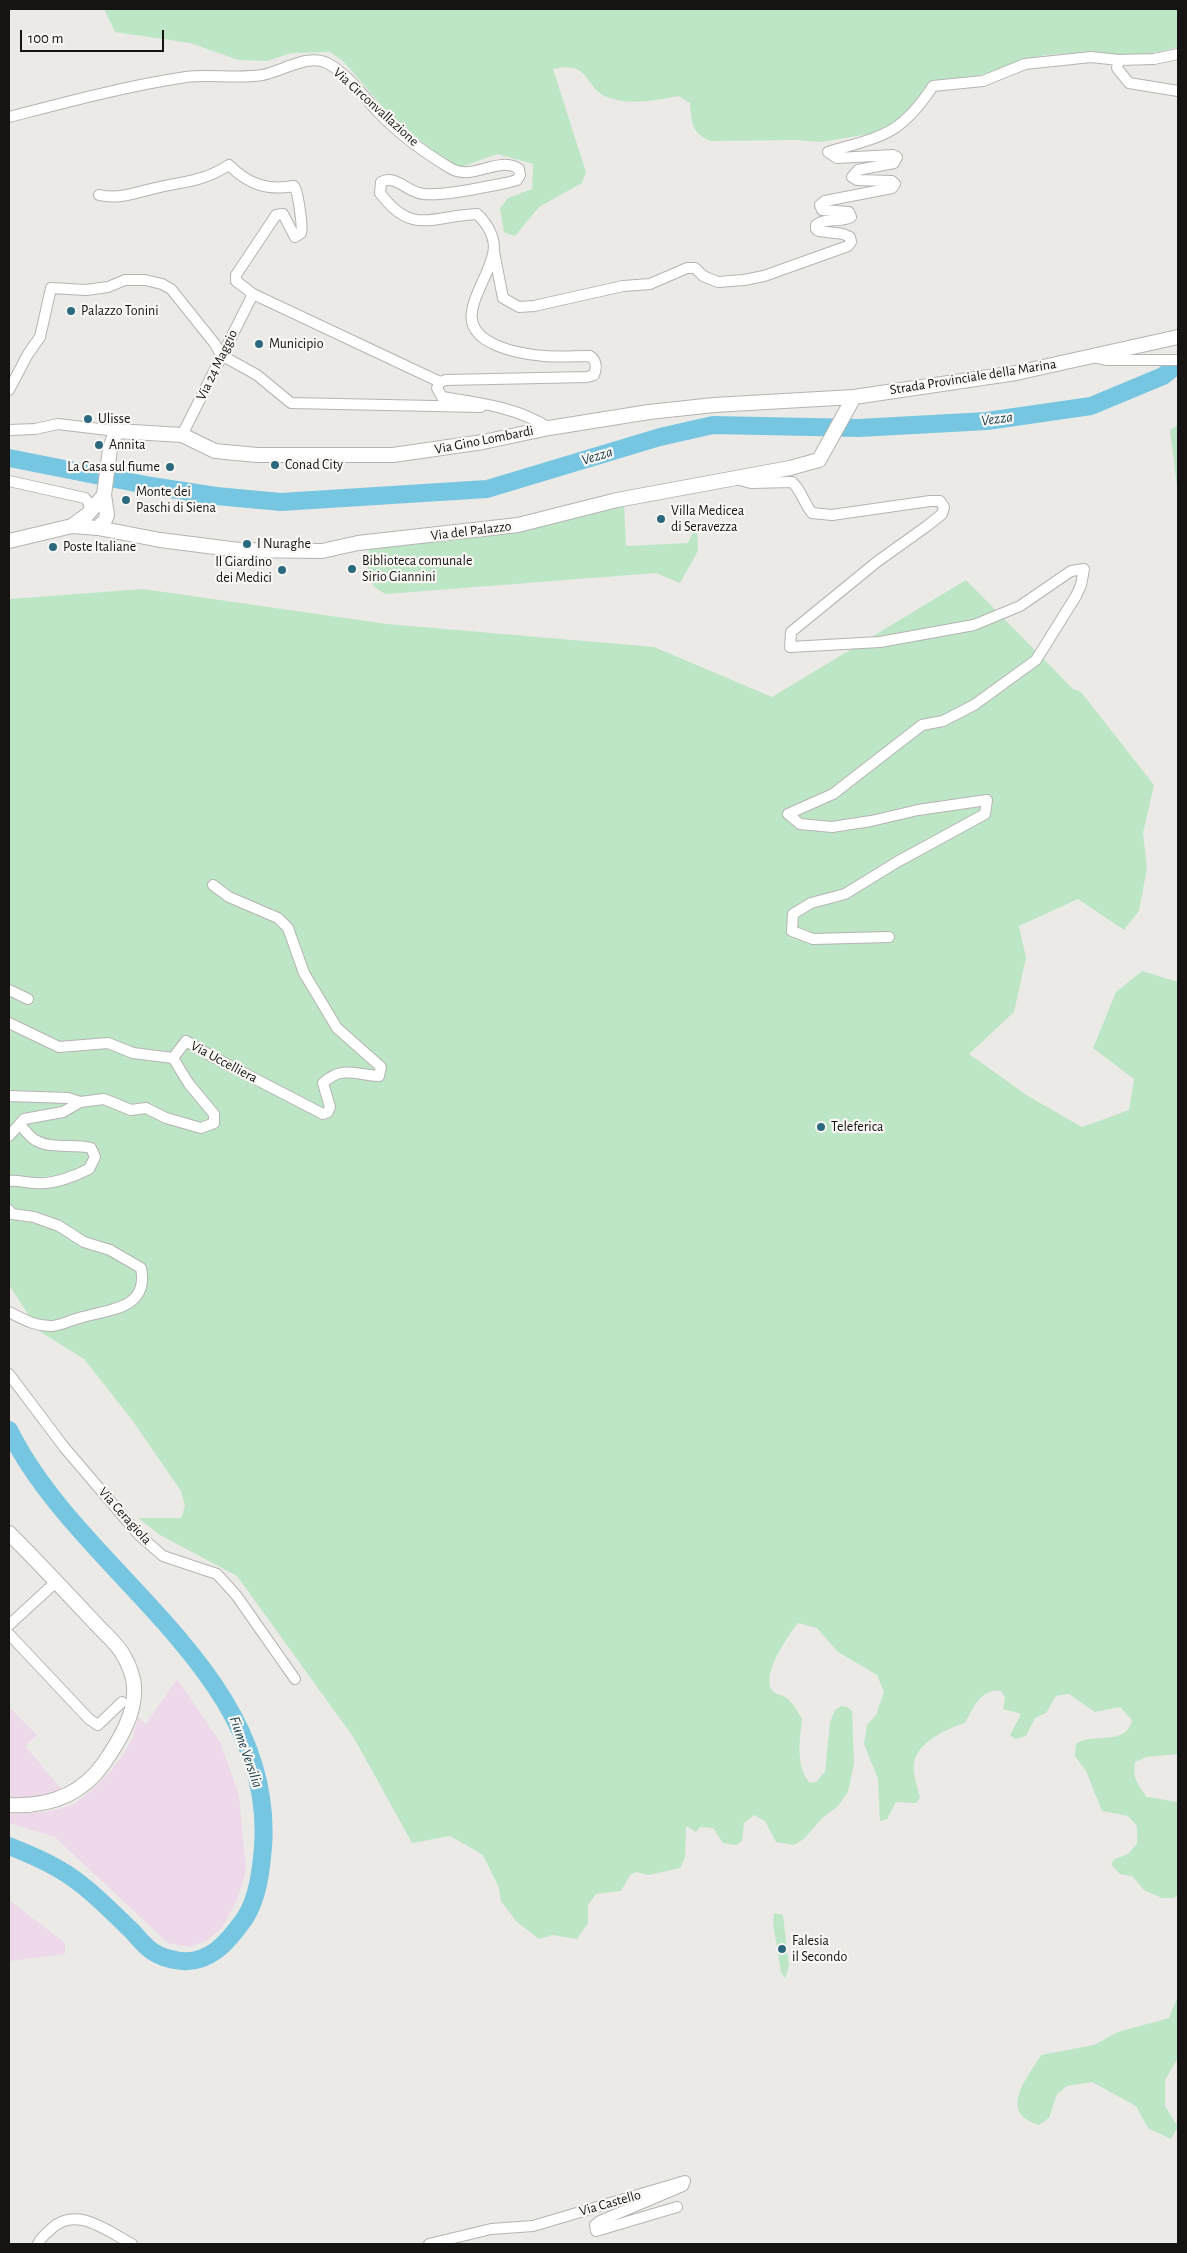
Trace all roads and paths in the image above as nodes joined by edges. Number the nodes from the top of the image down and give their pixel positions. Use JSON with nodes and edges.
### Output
{"nodes":[{"id":1,"x":1178,"y":54,"type":"edge"},
{"id":2,"x":1119,"y":60,"type":"junction"},
{"id":3,"x":1178,"y":91,"type":"edge"},
{"id":4,"x":9,"y":117,"type":"edge"},
{"id":5,"x":99,"y":195,"type":"dead end"},
{"id":6,"x":494,"y":252,"type":"junction"},
{"id":7,"x":253,"y":294,"type":"junction"},
{"id":8,"x":1178,"y":337,"type":"edge"},
{"id":9,"x":221,"y":355,"type":"junction"},
{"id":10,"x":1092,"y":356,"type":"junction"},
{"id":11,"x":1178,"y":360,"type":"edge"},
{"id":12,"x":440,"y":382,"type":"junction"},
{"id":13,"x":9,"y":390,"type":"edge"},
{"id":14,"x":854,"y":397,"type":"junction"},
{"id":15,"x":489,"y":404,"type":"junction"},
{"id":16,"x":549,"y":428,"type":"junction"},
{"id":17,"x":9,"y":430,"type":"edge"},
{"id":18,"x":116,"y":431,"type":"junction"},
{"id":19,"x":182,"y":435,"type":"junction"},
{"id":20,"x":733,"y":478,"type":"junction"},
{"id":21,"x":9,"y":481,"type":"edge"},
{"id":22,"x":104,"y":494,"type":"junction"},
{"id":23,"x":90,"y":512,"type":"junction"},
{"id":24,"x":72,"y":526,"type":"junction"},
{"id":25,"x":98,"y":528,"type":"junction"},
{"id":26,"x":9,"y":541,"type":"edge"},
{"id":27,"x":213,"y":885,"type":"dead end"},
{"id":28,"x":889,"y":937,"type":"dead end"},
{"id":29,"x":9,"y":990,"type":"edge"},
{"id":30,"x":28,"y":999,"type":"dead end"},
{"id":31,"x":9,"y":1023,"type":"edge"},
{"id":32,"x":173,"y":1058,"type":"junction"},
{"id":33,"x":9,"y":1096,"type":"edge"},
{"id":34,"x":80,"y":1102,"type":"junction"},
{"id":35,"x":21,"y":1126,"type":"junction"},
{"id":36,"x":9,"y":1136,"type":"edge"},
{"id":37,"x":9,"y":1182,"type":"edge"},
{"id":38,"x":9,"y":1210,"type":"edge"},
{"id":39,"x":9,"y":1312,"type":"edge"},
{"id":40,"x":9,"y":1374,"type":"edge"},
{"id":41,"x":9,"y":1534,"type":"edge"},
{"id":42,"x":57,"y":1581,"type":"junction"},
{"id":43,"x":9,"y":1625,"type":"edge"},
{"id":44,"x":9,"y":1634,"type":"edge"},
{"id":45,"x":295,"y":1679,"type":"dead end"},
{"id":46,"x":122,"y":1702,"type":"dead end"},
{"id":47,"x":9,"y":1805,"type":"edge"},
{"id":48,"x":677,"y":2207,"type":"dead end"},
{"id":49,"x":38,"y":2244,"type":"edge"},
{"id":50,"x":132,"y":2244,"type":"edge"},
{"id":51,"x":428,"y":2244,"type":"edge"}],
"edges":[{"from":1,"to":2,"type":"street"},
{"from":2,"to":3,"type":"street"},
{"from":2,"to":6,"type":"street"},
{"from":4,"to":6,"type":"street","name":"Via Circonvallazione"},
{"from":5,"to":7,"type":"street"},
{"from":6,"to":12,"type":"street"},
{"from":7,"to":9,"type":"street","name":"Via 24 Maggio"},
{"from":7,"to":12,"type":"street"},
{"from":8,"to":10,"type":"main road","name":"Strada Provinciale della Marina"},
{"from":9,"to":13,"type":"street"},
{"from":9,"to":15,"type":"street"},
{"from":9,"to":19,"type":"street","name":"Via 24 Maggio"},
{"from":10,"to":11,"type":"street"},
{"from":10,"to":14,"type":"main road","name":"Strada Provinciale della Marina"},
{"from":12,"to":15,"type":"street"},
{"from":14,"to":16,"type":"main road","name":"Via Gino Lombardi"},
{"from":14,"to":20,"type":"main road","name":"Via del Palazzo"},
{"from":15,"to":16,"type":"street"},
{"from":16,"to":19,"type":"main road","name":"Via Gino Lombardi"},
{"from":17,"to":18,"type":"street"},
{"from":18,"to":19,"type":"main road","name":"Via Gino Lombardi"},
{"from":18,"to":22,"type":"main road"},
{"from":20,"to":25,"type":"main road","name":"Via del Palazzo"},
{"from":20,"to":28,"type":"street"},
{"from":21,"to":23,"type":"street"},
{"from":22,"to":23,"type":"main road"},
{"from":22,"to":25,"type":"main road"},
{"from":23,"to":24,"type":"main road"},
{"from":23,"to":25,"type":"main road"},
{"from":24,"to":25,"type":"main road","name":"Via del Palazzo"},
{"from":24,"to":26,"type":"main road"},
{"from":27,"to":32,"type":"street","name":"Via Uccelliera"},
{"from":29,"to":30,"type":"street"},
{"from":31,"to":32,"type":"street"},
{"from":32,"to":34,"type":"street","name":"Via Uccelliera"},
{"from":33,"to":34,"type":"street"},
{"from":34,"to":35,"type":"street","name":"Via Uccelliera"},
{"from":35,"to":36,"type":"street"},
{"from":35,"to":37,"type":"street"},
{"from":38,"to":39,"type":"street"},
{"from":40,"to":45,"type":"street","name":"Via Ceragiola"},
{"from":41,"to":42,"type":"main road"},
{"from":42,"to":43,"type":"street"},
{"from":42,"to":47,"type":"main road"},
{"from":44,"to":46,"type":"street"},
{"from":48,"to":51,"type":"street","name":"Via Castello"},
{"from":49,"to":50,"type":"street"}]}
